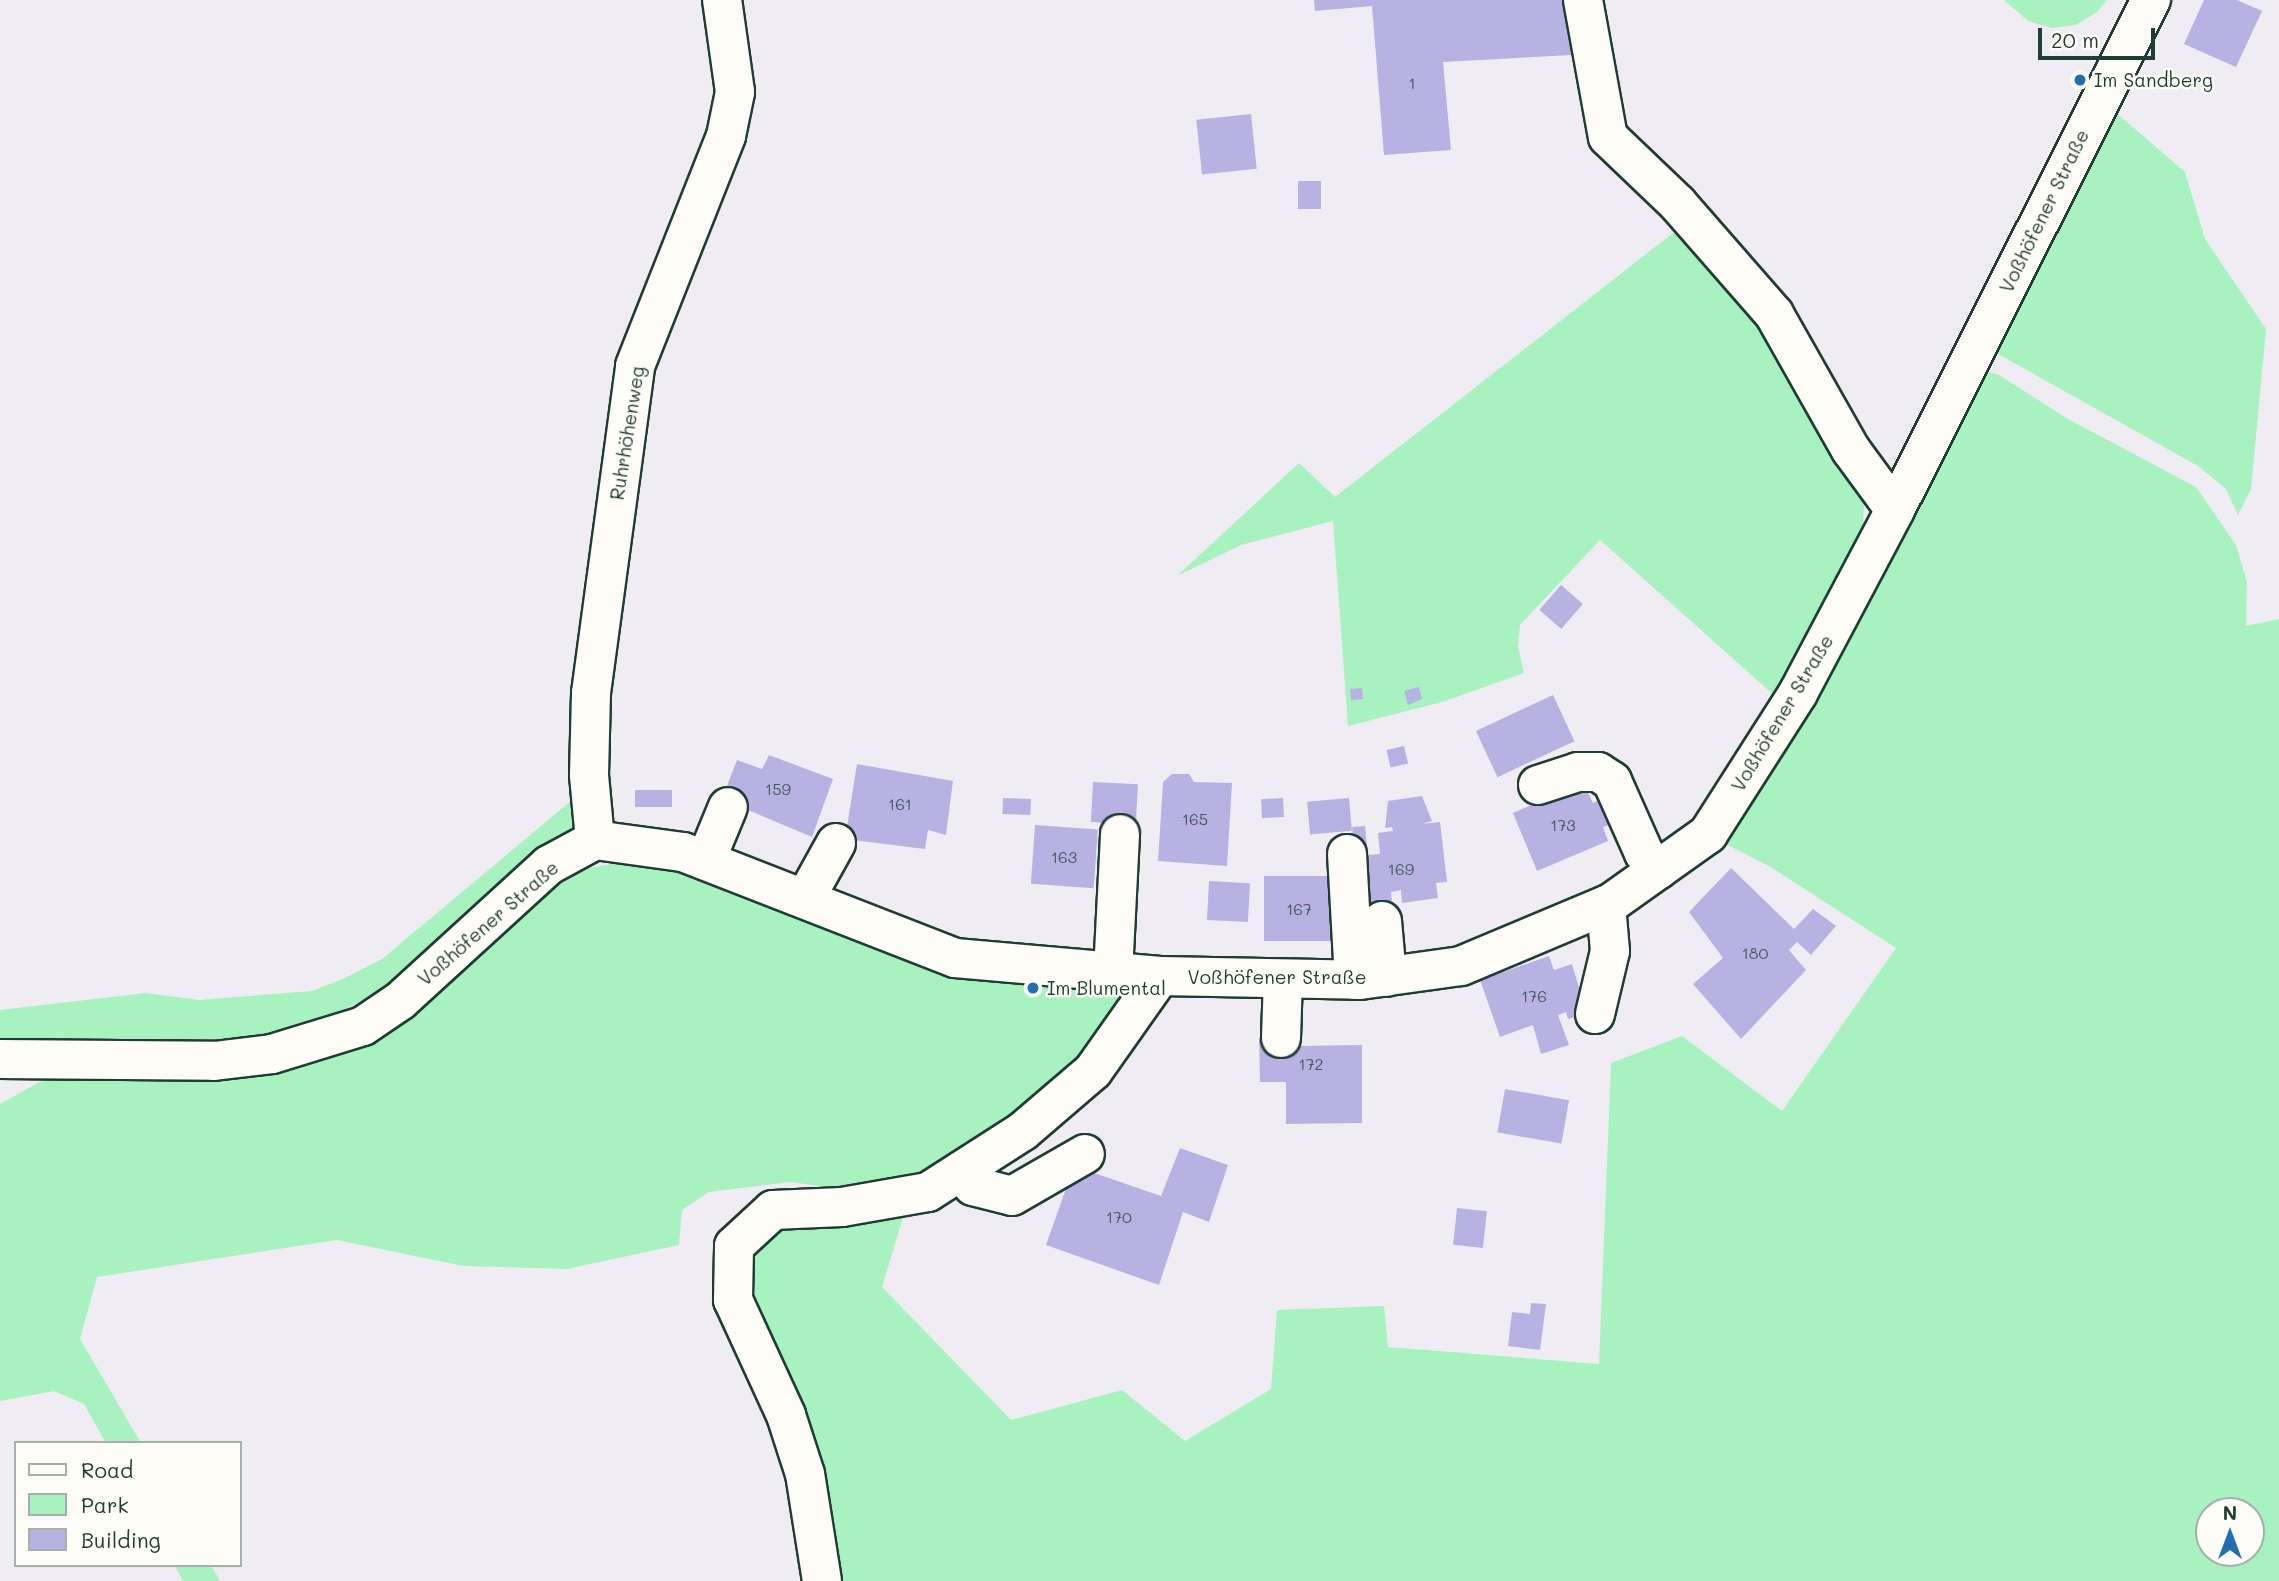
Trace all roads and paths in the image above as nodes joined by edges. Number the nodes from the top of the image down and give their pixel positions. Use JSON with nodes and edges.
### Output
{"nodes":[{"id":1,"x":722,"y":0,"type":"edge"},
{"id":2,"x":1583,"y":0,"type":"edge"},
{"id":3,"x":2151,"y":0,"type":"edge"},
{"id":4,"x":1895,"y":510,"type":"junction"},
{"id":5,"x":1538,"y":785,"type":"dead end"},
{"id":6,"x":728,"y":807,"type":"dead end"},
{"id":7,"x":1120,"y":834,"type":"dead end"},
{"id":8,"x":595,"y":840,"type":"junction"},
{"id":9,"x":836,"y":843,"type":"dead end"},
{"id":10,"x":1347,"y":854,"type":"dead end"},
{"id":11,"x":706,"y":860,"type":"junction"},
{"id":12,"x":1658,"y":870,"type":"junction"},
{"id":13,"x":806,"y":900,"type":"junction"},
{"id":14,"x":1606,"y":905,"type":"junction"},
{"id":15,"x":1382,"y":921,"type":"dead end"},
{"id":16,"x":1113,"y":973,"type":"junction"},
{"id":17,"x":1160,"y":976,"type":"junction"},
{"id":18,"x":1371,"y":978,"type":"junction"},
{"id":19,"x":1283,"y":979,"type":"junction"},
{"id":20,"x":1595,"y":1014,"type":"dead end"},
{"id":21,"x":1281,"y":1038,"type":"dead end"},
{"id":22,"x":2,"y":1066,"type":"edge"},
{"id":23,"x":1085,"y":1154,"type":"dead end"},
{"id":24,"x":961,"y":1171,"type":"junction"},
{"id":25,"x":822,"y":1581,"type":"edge"}],
"edges":[{"from":1,"to":8,"type":"street","name":"Ruhrhöhenweg"},
{"from":2,"to":4,"type":"street"},
{"from":3,"to":4,"type":"street","name":"Voßhöfener Straße"},
{"from":4,"to":12,"type":"street","name":"Voßhöfener Straße"},
{"from":5,"to":12,"type":"street"},
{"from":6,"to":11,"type":"street"},
{"from":7,"to":16,"type":"street"},
{"from":8,"to":11,"type":"street","name":"Voßhöfener Straße"},
{"from":8,"to":22,"type":"street","name":"Voßhöfener Straße"},
{"from":9,"to":13,"type":"street"},
{"from":10,"to":18,"type":"street"},
{"from":11,"to":13,"type":"street","name":"Voßhöfener Straße"},
{"from":12,"to":14,"type":"street","name":"Voßhöfener Straße"},
{"from":13,"to":16,"type":"street","name":"Voßhöfener Straße"},
{"from":14,"to":18,"type":"street","name":"Voßhöfener Straße"},
{"from":14,"to":20,"type":"street"},
{"from":15,"to":18,"type":"street"},
{"from":16,"to":17,"type":"street","name":"Voßhöfener Straße"},
{"from":17,"to":19,"type":"street","name":"Voßhöfener Straße"},
{"from":17,"to":24,"type":"street"},
{"from":18,"to":19,"type":"street","name":"Voßhöfener Straße"},
{"from":19,"to":21,"type":"street"},
{"from":23,"to":24,"type":"street"},
{"from":24,"to":25,"type":"street"}]}
